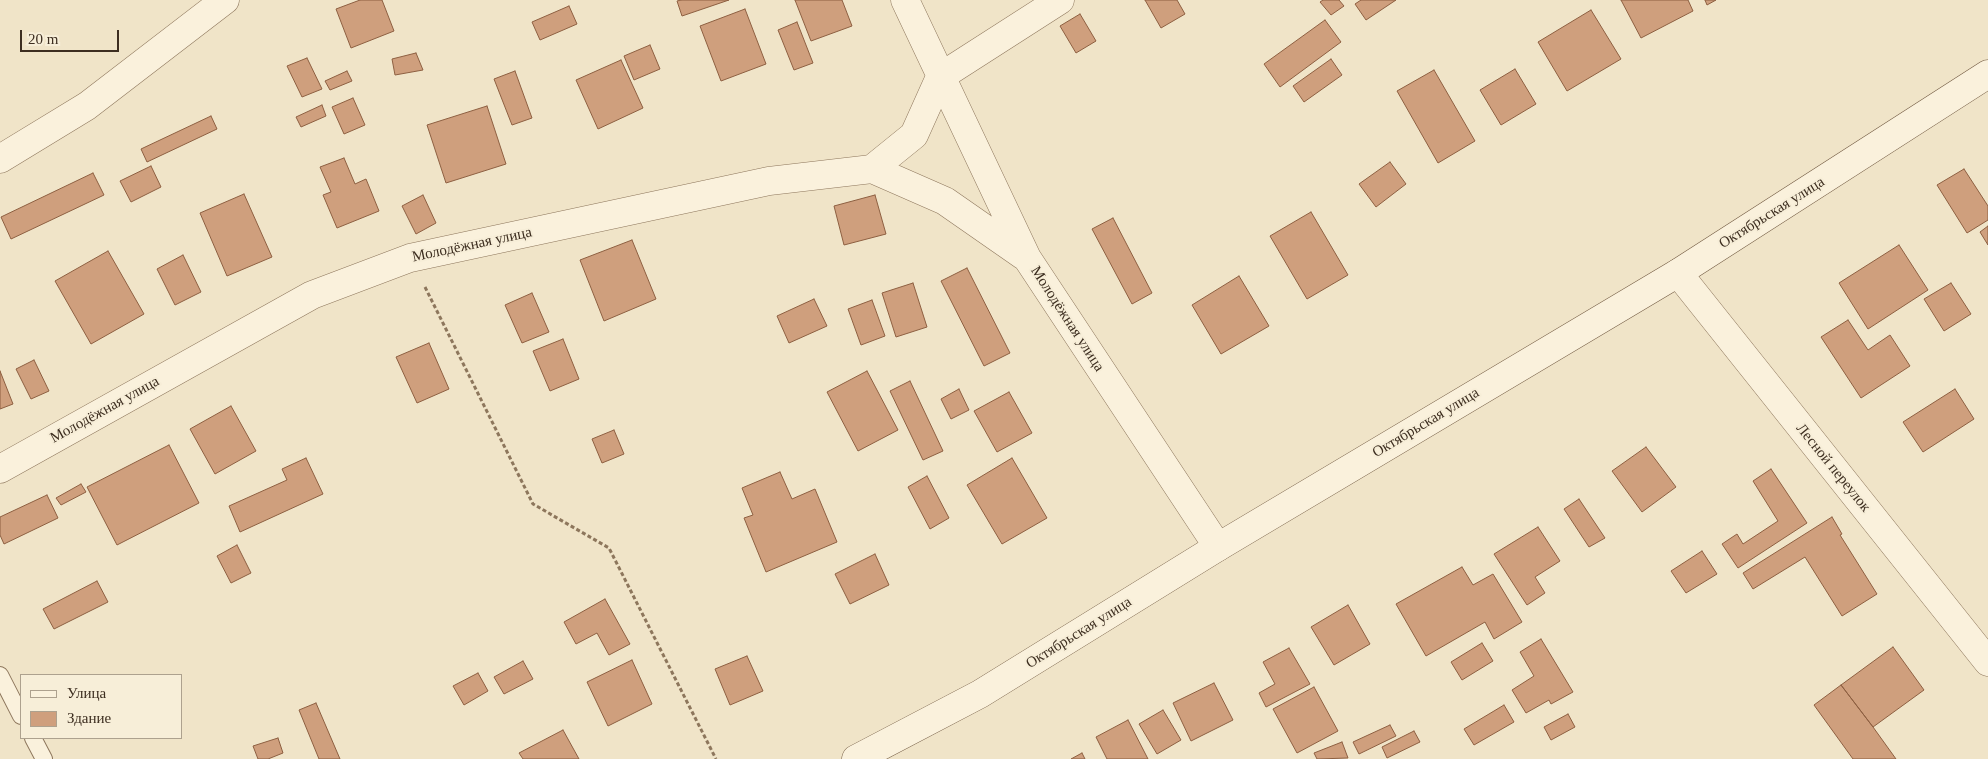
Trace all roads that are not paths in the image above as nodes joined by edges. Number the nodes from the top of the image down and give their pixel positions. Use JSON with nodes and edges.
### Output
{"nodes":[{"id":1,"x":225,"y":0,"type":"edge"},
{"id":2,"x":905,"y":0,"type":"edge"},
{"id":3,"x":1060,"y":0,"type":"edge"},
{"id":4,"x":1988,"y":74,"type":"edge"},
{"id":5,"x":940,"y":77,"type":"junction"},
{"id":6,"x":0,"y":159,"type":"edge"},
{"id":7,"x":872,"y":169,"type":"junction"},
{"id":8,"x":1027,"y":258,"type":"junction"},
{"id":9,"x":1678,"y":273,"type":"junction"},
{"id":10,"x":0,"y":469,"type":"edge"},
{"id":11,"x":1218,"y":547,"type":"junction"},
{"id":12,"x":1988,"y":662,"type":"edge"},
{"id":13,"x":0,"y":675,"type":"edge"},
{"id":14,"x":20,"y":714,"type":"edge"},
{"id":15,"x":34,"y":739,"type":"edge"},
{"id":16,"x":44,"y":759,"type":"edge"},
{"id":17,"x":856,"y":759,"type":"edge"}],
"edges":[{"from":1,"to":6,"type":"street"},
{"from":2,"to":5,"type":"street","name":"Молодёжная улица"},
{"from":3,"to":5,"type":"street"},
{"from":4,"to":9,"type":"street","name":"Октябрьская улица"},
{"from":5,"to":7,"type":"street"},
{"from":5,"to":8,"type":"street","name":"Молодёжная улица"},
{"from":7,"to":8,"type":"street"},
{"from":7,"to":10,"type":"street","name":"Молодёжная улица"},
{"from":8,"to":11,"type":"street","name":"Молодёжная улица"},
{"from":9,"to":11,"type":"street","name":"Октябрьская улица"},
{"from":9,"to":12,"type":"street","name":"Лесной переулок"},
{"from":11,"to":17,"type":"street","name":"Октябрьская улица"},
{"from":13,"to":14,"type":"lane"},
{"from":15,"to":16,"type":"lane"}]}
